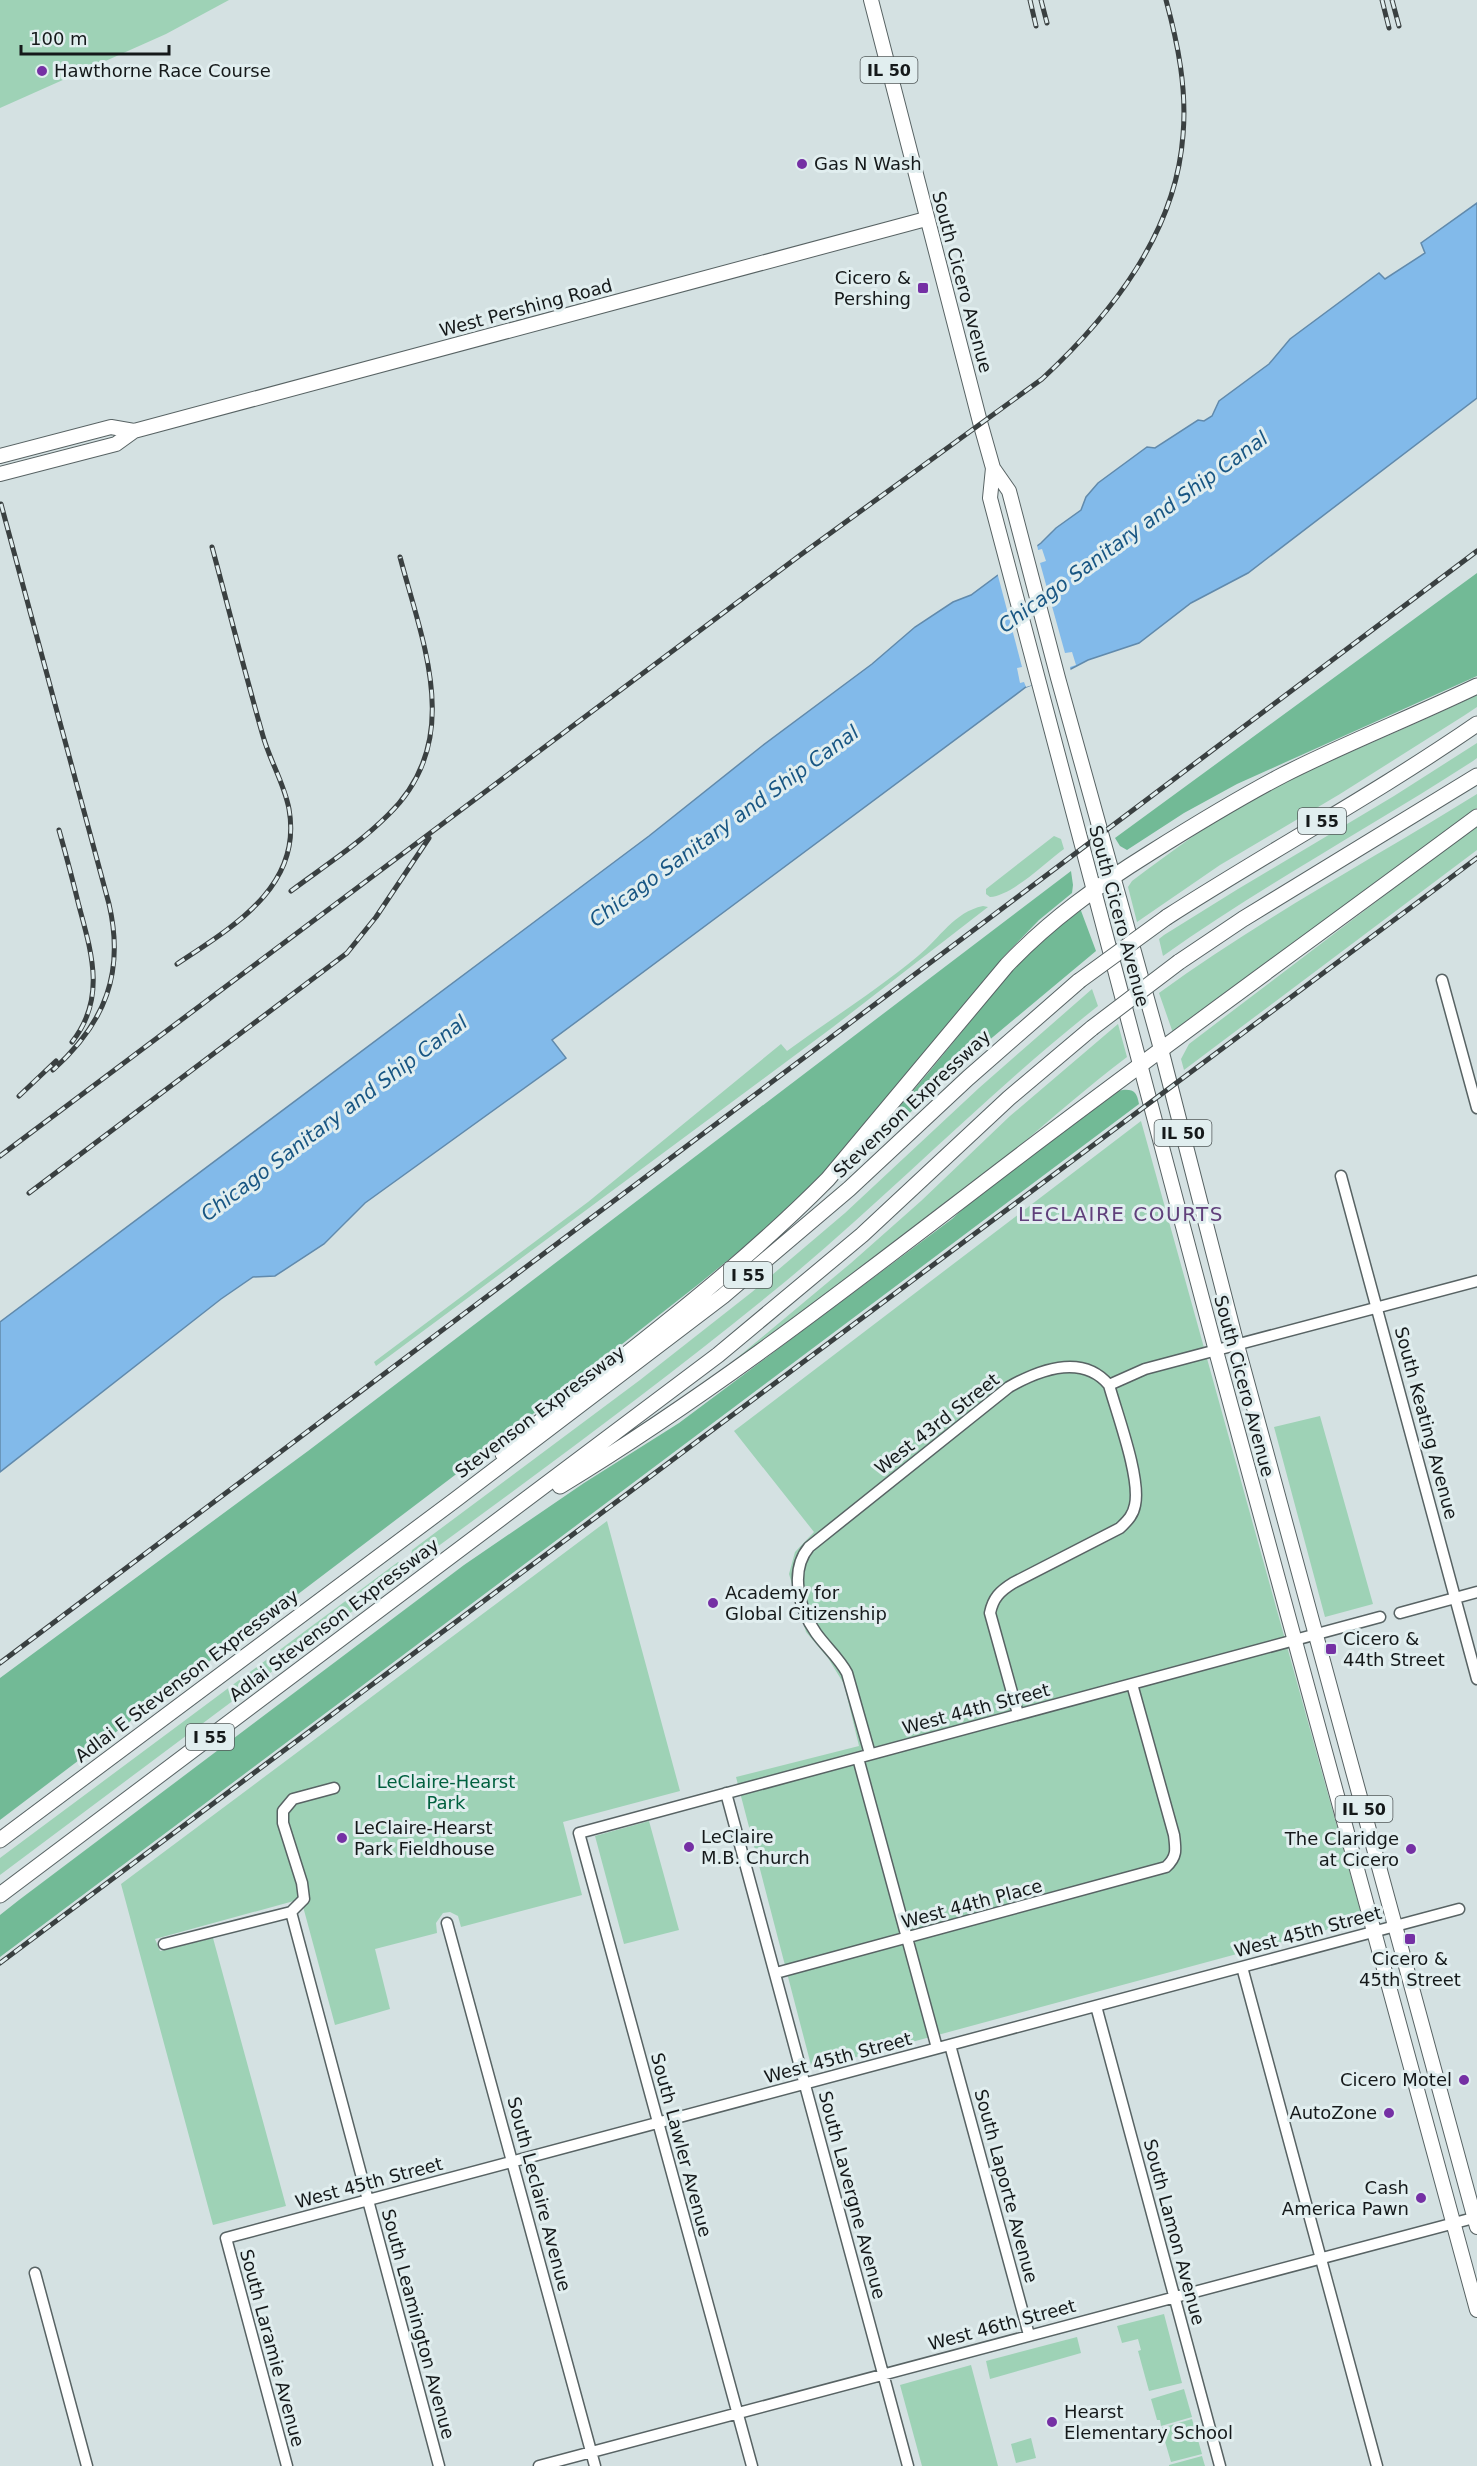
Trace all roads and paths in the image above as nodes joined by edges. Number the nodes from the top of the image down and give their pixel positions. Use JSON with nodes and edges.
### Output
{"nodes":[{"id":1,"x":871,"y":0,"type":"edge"},
{"id":2,"x":927,"y":219,"type":"junction"},
{"id":3,"x":134,"y":431,"type":"junction"},
{"id":4,"x":0,"y":456,"type":"edge"},
{"id":5,"x":993,"y":468,"type":"junction"},
{"id":6,"x":0,"y":474,"type":"edge"},
{"id":7,"x":1477,"y":686,"type":"edge"},
{"id":8,"x":1477,"y":724,"type":"edge"},
{"id":9,"x":1477,"y":776,"type":"edge"},
{"id":10,"x":1477,"y":817,"type":"edge"},
{"id":11,"x":1114,"y":876,"type":"junction"},
{"id":12,"x":1094,"y":888,"type":"junction"},
{"id":13,"x":1442,"y":980,"type":"dead end"},
{"id":14,"x":1161,"y":1049,"type":"junction"},
{"id":15,"x":1141,"y":1064,"type":"junction"},
{"id":16,"x":1477,"y":1108,"type":"edge"},
{"id":17,"x":1341,"y":1176,"type":"dead end"},
{"id":18,"x":1477,"y":1281,"type":"edge"},
{"id":19,"x":1378,"y":1308,"type":"junction"},
{"id":20,"x":1237,"y":1346,"type":"junction"},
{"id":21,"x":1216,"y":1351,"type":"junction"},
{"id":22,"x":1109,"y":1385,"type":"junction"},
{"id":23,"x":455,"y":1500,"type":"junction"},
{"id":24,"x":491,"y":1528,"type":"junction"},
{"id":25,"x":397,"y":1544,"type":"joint"},
{"id":26,"x":1477,"y":1592,"type":"edge"},
{"id":27,"x":1456,"y":1598,"type":"junction"},
{"id":28,"x":1400,"y":1613,"type":"dead end"},
{"id":29,"x":1380,"y":1617,"type":"dead end"},
{"id":30,"x":1316,"y":1634,"type":"junction"},
{"id":31,"x":1295,"y":1640,"type":"junction"},
{"id":32,"x":1477,"y":1679,"type":"edge"},
{"id":33,"x":1132,"y":1684,"type":"junction"},
{"id":34,"x":1018,"y":1714,"type":"junction"},
{"id":35,"x":870,"y":1754,"type":"junction"},
{"id":36,"x":858,"y":1758,"type":"junction"},
{"id":37,"x":334,"y":1788,"type":"dead end"},
{"id":38,"x":726,"y":1793,"type":"junction"},
{"id":39,"x":579,"y":1833,"type":"joint"},
{"id":40,"x":0,"y":1840,"type":"edge"},
{"id":41,"x":0,"y":1895,"type":"edge"},
{"id":42,"x":1459,"y":1909,"type":"dead end"},
{"id":43,"x":291,"y":1912,"type":"junction"},
{"id":44,"x":1396,"y":1926,"type":"junction"},
{"id":45,"x":448,"y":1927,"type":"dead end"},
{"id":46,"x":1374,"y":1931,"type":"junction"},
{"id":47,"x":907,"y":1939,"type":"junction"},
{"id":48,"x":164,"y":1944,"type":"dead end"},
{"id":49,"x":1242,"y":1967,"type":"junction"},
{"id":50,"x":776,"y":1973,"type":"junction"},
{"id":51,"x":1096,"y":2006,"type":"junction"},
{"id":52,"x":951,"y":2045,"type":"junction"},
{"id":53,"x":937,"y":2048,"type":"junction"},
{"id":54,"x":805,"y":2084,"type":"junction"},
{"id":55,"x":658,"y":2123,"type":"junction"},
{"id":56,"x":514,"y":2162,"type":"junction"},
{"id":57,"x":368,"y":2200,"type":"junction"},
{"id":58,"x":1476,"y":2218,"type":"edge"},
{"id":59,"x":1453,"y":2222,"type":"junction"},
{"id":60,"x":226,"y":2238,"type":"joint"},
{"id":61,"x":1321,"y":2257,"type":"junction"},
{"id":62,"x":35,"y":2273,"type":"dead end"},
{"id":63,"x":1175,"y":2296,"type":"junction"},
{"id":64,"x":1477,"y":2310,"type":"edge"},
{"id":65,"x":1029,"y":2335,"type":"junction"},
{"id":66,"x":883,"y":2374,"type":"junction"},
{"id":67,"x":737,"y":2413,"type":"junction"},
{"id":68,"x":591,"y":2452,"type":"junction"},
{"id":69,"x":87,"y":2466,"type":"edge"},
{"id":70,"x":287,"y":2466,"type":"edge"},
{"id":71,"x":439,"y":2466,"type":"edge"},
{"id":72,"x":538,"y":2466,"type":"edge"},
{"id":73,"x":595,"y":2466,"type":"edge"},
{"id":74,"x":752,"y":2466,"type":"edge"},
{"id":75,"x":908,"y":2466,"type":"edge"},
{"id":76,"x":1221,"y":2466,"type":"edge"},
{"id":77,"x":1377,"y":2466,"type":"edge"}],
"edges":[{"from":1,"to":2,"type":"main road","name":"South Cicero Avenue","number":"IL 50"},
{"from":2,"to":3,"type":"main road","name":"West Pershing Road"},
{"from":2,"to":5,"type":"main road","name":"South Cicero Avenue","number":"IL 50"},
{"from":3,"to":4,"type":"main road","name":"West Pershing Road"},
{"from":3,"to":6,"type":"main road","name":"West Pershing Road"},
{"from":5,"to":11,"type":"main road","name":"South Cicero Avenue","number":"IL 50"},
{"from":5,"to":12,"type":"main road","name":"South Cicero Avenue","number":"IL 50"},
{"from":7,"to":11,"type":"highway"},
{"from":8,"to":23,"type":"highway","name":"Stevenson Expressway","number":"I 55","bridge":true},
{"from":9,"to":24,"type":"highway","number":"I 55","bridge":true},
{"from":10,"to":14,"type":"highway"},
{"from":11,"to":12,"type":"highway"},
{"from":11,"to":14,"type":"main road","name":"South Cicero Avenue","number":"IL 50"},
{"from":12,"to":15,"type":"main road","name":"South Cicero Avenue","number":"IL 50"},
{"from":12,"to":23,"type":"highway"},
{"from":13,"to":16,"type":"street"},
{"from":14,"to":15,"type":"highway"},
{"from":14,"to":20,"type":"main road","name":"South Cicero Avenue","number":"IL 50"},
{"from":15,"to":21,"type":"main road","name":"South Cicero Avenue","number":"IL 50"},
{"from":15,"to":24,"type":"highway"},
{"from":17,"to":19,"type":"street","name":"South Keating Avenue"},
{"from":18,"to":19,"type":"street"},
{"from":19,"to":20,"type":"street"},
{"from":19,"to":27,"type":"street","name":"South Keating Avenue"},
{"from":20,"to":21,"type":"street"},
{"from":20,"to":30,"type":"main road","name":"South Cicero Avenue","number":"IL 50"},
{"from":21,"to":22,"type":"street"},
{"from":21,"to":31,"type":"main road","name":"South Cicero Avenue","number":"IL 50"},
{"from":22,"to":34,"type":"street"},
{"from":22,"to":35,"type":"street","name":"West 43rd Street"},
{"from":23,"to":25,"type":"highway","name":"Stevenson Expressway","number":"I 55"},
{"from":24,"to":41,"type":"highway","name":"Adlai Stevenson Expressway","number":"I 55"},
{"from":25,"to":40,"type":"highway","name":"Adlai E Stevenson Expressway","number":"I 55"},
{"from":26,"to":27,"type":"street"},
{"from":27,"to":28,"type":"street"},
{"from":27,"to":32,"type":"street","name":"South Keating Avenue"},
{"from":29,"to":30,"type":"street","name":"West 44th Street"},
{"from":30,"to":31,"type":"street","name":"West 44th Street"},
{"from":30,"to":44,"type":"main road","name":"South Cicero Avenue","number":"IL 50"},
{"from":31,"to":33,"type":"street","name":"West 44th Street"},
{"from":31,"to":46,"type":"main road","name":"South Cicero Avenue","number":"IL 50"},
{"from":33,"to":34,"type":"street","name":"West 44th Street"},
{"from":33,"to":47,"type":"street","name":"West 44th Place"},
{"from":34,"to":35,"type":"street","name":"West 44th Street"},
{"from":35,"to":36,"type":"street","name":"West 44th Street"},
{"from":36,"to":38,"type":"street","name":"West 44th Street"},
{"from":36,"to":47,"type":"street"},
{"from":37,"to":43,"type":"street"},
{"from":38,"to":39,"type":"street","name":"West 44th Street"},
{"from":38,"to":50,"type":"street","name":"South Lavergne Avenue"},
{"from":39,"to":55,"type":"street","name":"South Lawler Avenue"},
{"from":42,"to":44,"type":"street","name":"West 45th Street"},
{"from":43,"to":48,"type":"street"},
{"from":43,"to":57,"type":"street","name":"South Leamington Avenue"},
{"from":44,"to":46,"type":"street","name":"West 45th Street"},
{"from":44,"to":58,"type":"main road","name":"South Cicero Avenue","number":"IL 50"},
{"from":45,"to":56,"type":"street","name":"South Leclaire Avenue"},
{"from":46,"to":49,"type":"street","name":"West 45th Street"},
{"from":46,"to":59,"type":"main road","name":"South Cicero Avenue","number":"IL 50"},
{"from":47,"to":50,"type":"street","name":"West 44th Place"},
{"from":47,"to":53,"type":"street"},
{"from":49,"to":51,"type":"street","name":"West 45th Street"},
{"from":49,"to":61,"type":"street"},
{"from":50,"to":54,"type":"street","name":"South Lavergne Avenue"},
{"from":51,"to":52,"type":"street","name":"West 45th Street"},
{"from":51,"to":63,"type":"street","name":"South Lamon Avenue"},
{"from":52,"to":53,"type":"street","name":"West 45th Street"},
{"from":52,"to":65,"type":"street","name":"South Laporte Avenue"},
{"from":53,"to":54,"type":"street","name":"West 45th Street"},
{"from":54,"to":55,"type":"street","name":"West 45th Street"},
{"from":54,"to":66,"type":"street","name":"South Lavergne Avenue"},
{"from":55,"to":56,"type":"street","name":"West 45th Street"},
{"from":55,"to":67,"type":"street","name":"South Lawler Avenue"},
{"from":56,"to":57,"type":"street","name":"West 45th Street"},
{"from":56,"to":68,"type":"street","name":"South Leclaire Avenue"},
{"from":57,"to":60,"type":"street","name":"West 45th Street"},
{"from":57,"to":71,"type":"street","name":"South Leamington Avenue"},
{"from":58,"to":59,"type":"street","name":"West 46th Street"},
{"from":59,"to":61,"type":"street","name":"West 46th Street"},
{"from":59,"to":64,"type":"main road","name":"South Cicero Avenue","number":"IL 50"},
{"from":60,"to":70,"type":"street","name":"South Laramie Avenue"},
{"from":61,"to":63,"type":"street","name":"West 46th Street"},
{"from":61,"to":77,"type":"street"},
{"from":62,"to":69,"type":"street"},
{"from":63,"to":65,"type":"street","name":"West 46th Street"},
{"from":63,"to":76,"type":"street","name":"South Lamon Avenue"},
{"from":65,"to":66,"type":"street","name":"West 46th Street"},
{"from":66,"to":67,"type":"street","name":"West 46th Street"},
{"from":66,"to":75,"type":"street","name":"South Lavergne Avenue"},
{"from":67,"to":68,"type":"street","name":"West 46th Street"},
{"from":67,"to":74,"type":"street","name":"South Lawler Avenue"},
{"from":68,"to":72,"type":"street","name":"West 46th Street"},
{"from":68,"to":73,"type":"street","name":"South Leclaire Avenue"}]}
